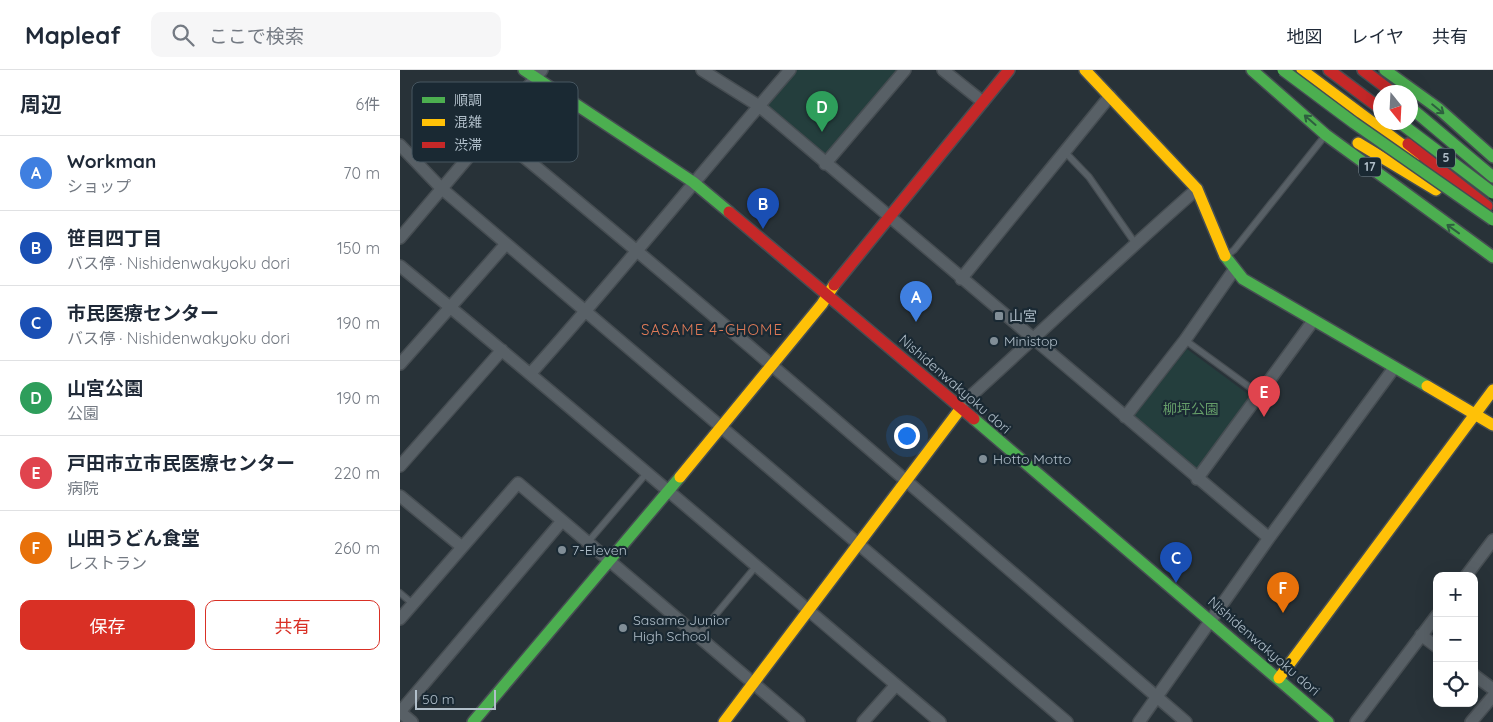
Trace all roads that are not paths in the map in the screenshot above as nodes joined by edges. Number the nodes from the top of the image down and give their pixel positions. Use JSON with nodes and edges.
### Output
{"nodes":[{"id":1,"x":524,"y":70,"type":"edge"},
{"id":2,"x":702,"y":70,"type":"edge"},
{"id":3,"x":790,"y":70,"type":"edge"},
{"id":4,"x":905,"y":70,"type":"edge"},
{"id":5,"x":943,"y":70,"type":"edge"},
{"id":6,"x":1009,"y":70,"type":"edge"},
{"id":7,"x":1085,"y":70,"type":"edge"},
{"id":8,"x":1252,"y":70,"type":"edge"},
{"id":9,"x":1261,"y":70,"type":"edge"},
{"id":10,"x":1284,"y":70,"type":"edge"},
{"id":11,"x":1302,"y":70,"type":"edge"},
{"id":12,"x":1312,"y":70,"type":"edge"},
{"id":13,"x":1320,"y":70,"type":"edge"},
{"id":14,"x":1329,"y":70,"type":"edge"},
{"id":15,"x":1347,"y":70,"type":"edge"},
{"id":16,"x":1363,"y":70,"type":"edge"},
{"id":17,"x":1385,"y":70,"type":"edge"},
{"id":18,"x":539,"y":74,"type":"edge"},
{"id":19,"x":550,"y":82,"type":"edge"},
{"id":20,"x":1383,"y":85,"type":"edge"},
{"id":21,"x":1373,"y":90,"type":"edge"},
{"id":22,"x":1110,"y":96,"type":"junction"},
{"id":23,"x":578,"y":101,"type":"edge"},
{"id":24,"x":983,"y":102,"type":"junction"},
{"id":25,"x":1373,"y":103,"type":"edge"},
{"id":26,"x":759,"y":106,"type":"junction"},
{"id":27,"x":1373,"y":110,"type":"edge"},
{"id":28,"x":1418,"y":115,"type":"edge"},
{"id":29,"x":1418,"y":124,"type":"edge"},
{"id":30,"x":1330,"y":130,"type":"junction"},
{"id":31,"x":1402,"y":130,"type":"edge"},
{"id":32,"x":1410,"y":130,"type":"edge"},
{"id":33,"x":1350,"y":137,"type":"dead end"},
{"id":34,"x":400,"y":145,"type":"edge"},
{"id":35,"x":1064,"y":151,"type":"junction"},
{"id":36,"x":1376,"y":151,"type":"junction"},
{"id":37,"x":1435,"y":154,"type":"junction"},
{"id":38,"x":1492,"y":156,"type":"edge"},
{"id":39,"x":412,"y":157,"type":"edge"},
{"id":40,"x":417,"y":162,"type":"edge"},
{"id":41,"x":464,"y":162,"type":"edge"},
{"id":42,"x":530,"y":162,"type":"edge"},
{"id":43,"x":825,"y":164,"type":"junction"},
{"id":44,"x":1493,"y":180,"type":"edge"},
{"id":45,"x":693,"y":182,"type":"junction"},
{"id":46,"x":442,"y":188,"type":"junction"},
{"id":47,"x":1197,"y":189,"type":"junction"},
{"id":48,"x":1493,"y":193,"type":"edge"},
{"id":49,"x":1493,"y":198,"type":"edge"},
{"id":50,"x":1493,"y":211,"type":"edge"},
{"id":51,"x":888,"y":218,"type":"junction"},
{"id":52,"x":1493,"y":220,"type":"edge"},
{"id":53,"x":1493,"y":229,"type":"edge"},
{"id":54,"x":400,"y":238,"type":"edge"},
{"id":55,"x":1135,"y":243,"type":"junction"},
{"id":56,"x":506,"y":244,"type":"junction"},
{"id":57,"x":639,"y":251,"type":"junction"},
{"id":58,"x":1225,"y":256,"type":"junction"},
{"id":59,"x":1493,"y":257,"type":"edge"},
{"id":60,"x":400,"y":266,"type":"edge"},
{"id":61,"x":1234,"y":270,"type":"junction"},
{"id":62,"x":960,"y":279,"type":"junction"},
{"id":63,"x":828,"y":294,"type":"junction"},
{"id":64,"x":450,"y":307,"type":"junction"},
{"id":65,"x":586,"y":313,"type":"junction"},
{"id":66,"x":1313,"y":321,"type":"junction"},
{"id":67,"x":1034,"y":340,"type":"junction"},
{"id":68,"x":1185,"y":340,"type":"junction"},
{"id":69,"x":502,"y":350,"type":"junction"},
{"id":70,"x":400,"y":364,"type":"edge"},
{"id":71,"x":772,"y":365,"type":"junction"},
{"id":72,"x":1394,"y":368,"type":"junction"},
{"id":73,"x":531,"y":373,"type":"junction"},
{"id":74,"x":1493,"y":390,"type":"edge"},
{"id":75,"x":1259,"y":394,"type":"junction"},
{"id":76,"x":961,"y":408,"type":"junction"},
{"id":77,"x":1474,"y":415,"type":"junction"},
{"id":78,"x":1125,"y":417,"type":"junction"},
{"id":79,"x":1493,"y":426,"type":"edge"},
{"id":80,"x":722,"y":427,"type":"junction"},
{"id":81,"x":400,"y":466,"type":"edge"},
{"id":82,"x":646,"y":474,"type":"junction"},
{"id":83,"x":907,"y":479,"type":"junction"},
{"id":84,"x":1197,"y":479,"type":"junction"},
{"id":85,"x":668,"y":492,"type":"junction"},
{"id":86,"x":400,"y":496,"type":"edge"},
{"id":87,"x":562,"y":521,"type":"junction"},
{"id":88,"x":1269,"y":538,"type":"junction"},
{"id":89,"x":1493,"y":540,"type":"edge"},
{"id":90,"x":588,"y":542,"type":"junction"},
{"id":91,"x":858,"y":544,"type":"junction"},
{"id":92,"x":462,"y":547,"type":"junction"},
{"id":93,"x":610,"y":561,"type":"junction"},
{"id":94,"x":757,"y":566,"type":"junction"},
{"id":95,"x":1469,"y":572,"type":"edge"},
{"id":96,"x":400,"y":593,"type":"edge"},
{"id":97,"x":413,"y":604,"type":"junction"},
{"id":98,"x":808,"y":611,"type":"junction"},
{"id":99,"x":1436,"y":617,"type":"edge"},
{"id":100,"x":400,"y":619,"type":"edge"},
{"id":101,"x":1211,"y":621,"type":"junction"},
{"id":102,"x":1422,"y":635,"type":"junction"},
{"id":103,"x":698,"y":636,"type":"junction"},
{"id":104,"x":1433,"y":644,"type":"edge"},
{"id":105,"x":1279,"y":678,"type":"junction"},
{"id":106,"x":1478,"y":678,"type":"edge"},
{"id":107,"x":754,"y":683,"type":"junction"},
{"id":108,"x":896,"y":685,"type":"junction"},
{"id":109,"x":1493,"y":689,"type":"edge"},
{"id":110,"x":1493,"y":696,"type":"edge"},
{"id":111,"x":1157,"y":697,"type":"junction"},
{"id":112,"x":400,"y":712,"type":"edge"},
{"id":113,"x":412,"y":722,"type":"edge"},
{"id":114,"x":473,"y":722,"type":"edge"},
{"id":115,"x":724,"y":722,"type":"edge"},
{"id":116,"x":800,"y":722,"type":"edge"},
{"id":117,"x":863,"y":722,"type":"edge"},
{"id":118,"x":940,"y":722,"type":"edge"},
{"id":119,"x":1067,"y":722,"type":"edge"},
{"id":120,"x":1139,"y":722,"type":"edge"},
{"id":121,"x":1186,"y":722,"type":"edge"},
{"id":122,"x":1328,"y":722,"type":"edge"},
{"id":123,"x":1356,"y":722,"type":"edge"},
{"id":124,"x":1471,"y":722,"type":"edge"}],
"edges":[{"from":1,"to":18,"type":"main road","name":"Nishidenwakyoku dori"},
{"from":2,"to":26,"type":"street"},
{"from":3,"to":26,"type":"street"},
{"from":4,"to":43,"type":"street"},
{"from":5,"to":24,"type":"street"},
{"from":6,"to":24,"type":"main road"},
{"from":7,"to":22,"type":"main road"},
{"from":30,"to":8,"type":"main road","number":"17","one_way":true},
{"from":9,"to":30,"type":"main road"},
{"from":10,"to":36,"type":"main road"},
{"from":10,"to":52,"type":"main road","bridge":true},
{"from":11,"to":50,"type":"main road","number":"5"},
{"from":12,"to":50,"type":"main road"},
{"from":13,"to":27,"type":"main road"},
{"from":14,"to":25,"type":"main road"},
{"from":15,"to":21,"type":"main road"},
{"from":16,"to":20,"type":"main road"},
{"from":17,"to":38,"type":"main road","one_way":true},
{"from":18,"to":19,"type":"main road","name":"Nishidenwakyoku dori"},
{"from":22,"to":35,"type":"street"},
{"from":22,"to":47,"type":"main road"},
{"from":23,"to":45,"type":"main road","name":"Nishidenwakyoku dori"},
{"from":24,"to":51,"type":"main road"},
{"from":26,"to":43,"type":"street"},
{"from":26,"to":45,"type":"street"},
{"from":28,"to":44,"type":"main road"},
{"from":29,"to":44,"type":"main road"},
{"from":30,"to":58,"type":"lane"},
{"from":59,"to":30,"type":"main road","number":"17","one_way":true},
{"from":31,"to":37,"type":"main road"},
{"from":32,"to":48,"type":"main road","number":"5","bridge":true},
{"from":33,"to":36,"type":"main road"},
{"from":34,"to":39,"type":"street"},
{"from":35,"to":55,"type":"lane"},
{"from":35,"to":62,"type":"street"},
{"from":36,"to":53,"type":"main road"},
{"from":37,"to":44,"type":"main road"},
{"from":37,"to":49,"type":"main road"},
{"from":40,"to":46,"type":"street"},
{"from":41,"to":46,"type":"street"},
{"from":42,"to":57,"type":"street"},
{"from":43,"to":51,"type":"street"},
{"from":45,"to":57,"type":"street"},
{"from":45,"to":63,"type":"main road","name":"Nishidenwakyoku dori"},
{"from":46,"to":54,"type":"street"},
{"from":46,"to":56,"type":"street"},
{"from":47,"to":55,"type":"street"},
{"from":47,"to":58,"type":"main road"},
{"from":51,"to":62,"type":"street"},
{"from":51,"to":63,"type":"main road"},
{"from":55,"to":67,"type":"street"},
{"from":56,"to":64,"type":"street"},
{"from":56,"to":65,"type":"street"},
{"from":57,"to":65,"type":"street"},
{"from":57,"to":71,"type":"street"},
{"from":58,"to":61,"type":"main road"},
{"from":60,"to":64,"type":"street"},
{"from":61,"to":66,"type":"main road"},
{"from":61,"to":68,"type":"street"},
{"from":62,"to":67,"type":"street"},
{"from":63,"to":71,"type":"main road"},
{"from":63,"to":76,"type":"main road","name":"Nishidenwakyoku dori"},
{"from":64,"to":69,"type":"street"},
{"from":64,"to":70,"type":"street"},
{"from":65,"to":73,"type":"street"},
{"from":65,"to":80,"type":"street"},
{"from":66,"to":72,"type":"main road"},
{"from":66,"to":75,"type":"street"},
{"from":67,"to":76,"type":"street"},
{"from":67,"to":78,"type":"street"},
{"from":68,"to":75,"type":"lane"},
{"from":68,"to":78,"type":"street"},
{"from":69,"to":73,"type":"street"},
{"from":69,"to":81,"type":"street"},
{"from":71,"to":80,"type":"main road"},
{"from":71,"to":83,"type":"street"},
{"from":72,"to":77,"type":"main road"},
{"from":72,"to":88,"type":"street"},
{"from":73,"to":82,"type":"street"},
{"from":74,"to":77,"type":"main road"},
{"from":75,"to":84,"type":"street"},
{"from":76,"to":83,"type":"main road"},
{"from":76,"to":101,"type":"main road","name":"Nishidenwakyoku dori"},
{"from":77,"to":79,"type":"main road"},
{"from":77,"to":105,"type":"main road"},
{"from":78,"to":84,"type":"street"},
{"from":80,"to":85,"type":"main road"},
{"from":80,"to":91,"type":"street"},
{"from":82,"to":85,"type":"street"},
{"from":82,"to":90,"type":"lane"},
{"from":83,"to":91,"type":"main road"},
{"from":83,"to":111,"type":"street"},
{"from":84,"to":88,"type":"street"},
{"from":85,"to":93,"type":"main road"},
{"from":85,"to":94,"type":"street"},
{"from":86,"to":92,"type":"street"},
{"from":87,"to":90,"type":"street"},
{"from":87,"to":92,"type":"street"},
{"from":87,"to":112,"type":"street"},
{"from":88,"to":101,"type":"street"},
{"from":89,"to":95,"type":"street"},
{"from":90,"to":93,"type":"street"},
{"from":91,"to":98,"type":"main road"},
{"from":91,"to":119,"type":"street"},
{"from":92,"to":97,"type":"street"},
{"from":93,"to":103,"type":"street"},
{"from":93,"to":114,"type":"main road"},
{"from":94,"to":98,"type":"street"},
{"from":94,"to":103,"type":"lane"},
{"from":96,"to":97,"type":"lane"},
{"from":97,"to":100,"type":"street"},
{"from":98,"to":107,"type":"main road"},
{"from":98,"to":108,"type":"street"},
{"from":99,"to":102,"type":"street"},
{"from":101,"to":105,"type":"main road","name":"Nishidenwakyoku dori"},
{"from":101,"to":111,"type":"street"},
{"from":102,"to":104,"type":"street"},
{"from":102,"to":123,"type":"street"},
{"from":103,"to":107,"type":"street"},
{"from":105,"to":122,"type":"main road","name":"Nishidenwakyoku dori"},
{"from":106,"to":109,"type":"street"},
{"from":107,"to":115,"type":"main road"},
{"from":107,"to":116,"type":"street"},
{"from":108,"to":117,"type":"street"},
{"from":108,"to":118,"type":"street"},
{"from":110,"to":124,"type":"street"},
{"from":111,"to":120,"type":"street"},
{"from":111,"to":121,"type":"street"},
{"from":112,"to":113,"type":"street"}]}
